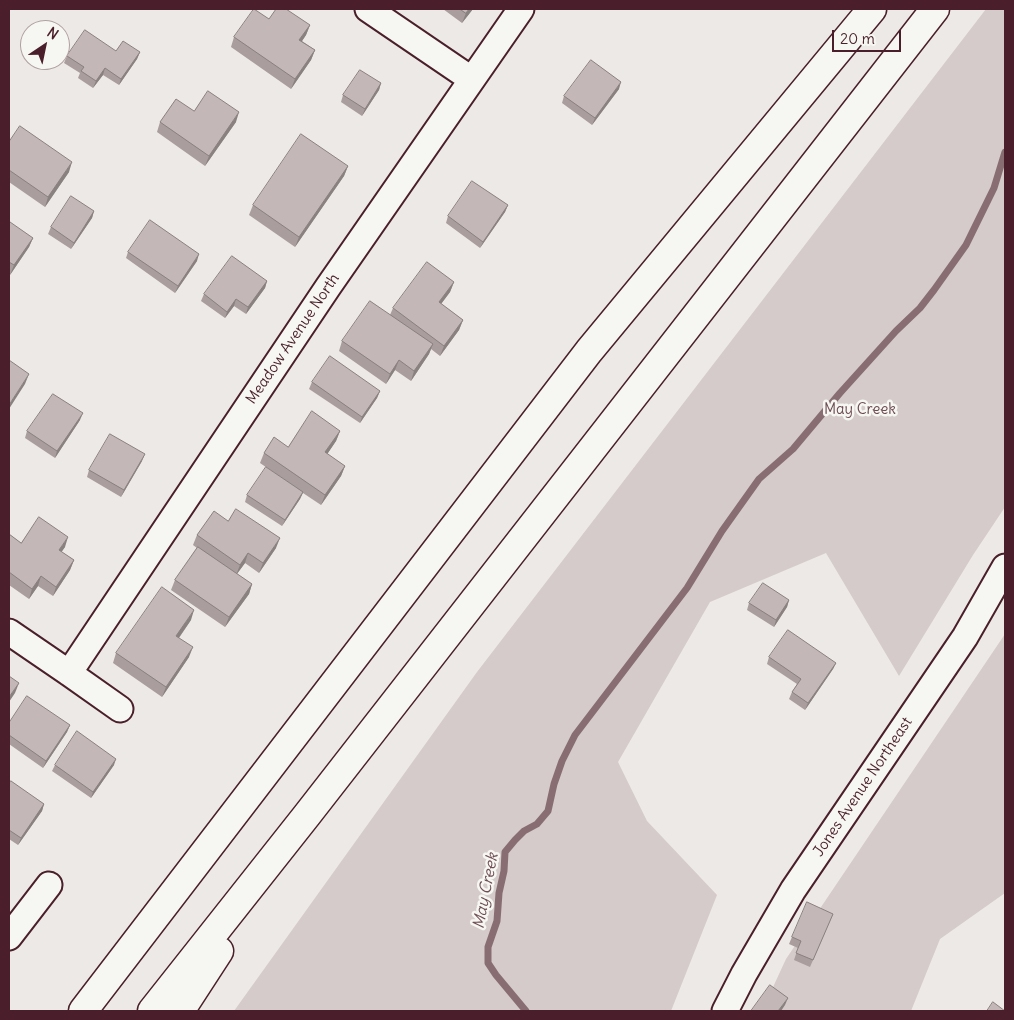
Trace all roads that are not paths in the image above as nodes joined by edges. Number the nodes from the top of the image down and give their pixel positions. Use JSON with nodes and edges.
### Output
{"nodes":[{"id":1,"x":368,"y":9,"type":"edge"},
{"id":2,"x":521,"y":9,"type":"edge"},
{"id":3,"x":872,"y":9,"type":"edge"},
{"id":4,"x":934,"y":9,"type":"edge"},
{"id":5,"x":471,"y":80,"type":"junction"},
{"id":6,"x":1005,"y":567,"type":"edge"},
{"id":7,"x":9,"y":632,"type":"edge"},
{"id":8,"x":70,"y":672,"type":"junction"},
{"id":9,"x":120,"y":709,"type":"dead end"},
{"id":10,"x":307,"y":815,"type":"junction"},
{"id":11,"x":50,"y":885,"type":"dead end"},
{"id":12,"x":9,"y":937,"type":"edge"},
{"id":13,"x":83,"y":1011,"type":"edge"},
{"id":14,"x":152,"y":1011,"type":"edge"},
{"id":15,"x":180,"y":1011,"type":"edge"},
{"id":16,"x":725,"y":1011,"type":"edge"}],
"edges":[{"from":1,"to":5,"type":"street"},
{"from":2,"to":5,"type":"street","name":"Meadow Avenue North"},
{"from":3,"to":13,"type":"highway"},
{"from":4,"to":10,"type":"highway"},
{"from":5,"to":8,"type":"street","name":"Meadow Avenue North"},
{"from":6,"to":16,"type":"street","name":"Jones Avenue Northeast"},
{"from":7,"to":8,"type":"street"},
{"from":8,"to":9,"type":"street"},
{"from":10,"to":14,"type":"highway"},
{"from":10,"to":15,"type":"highway"},
{"from":11,"to":12,"type":"street"}]}
